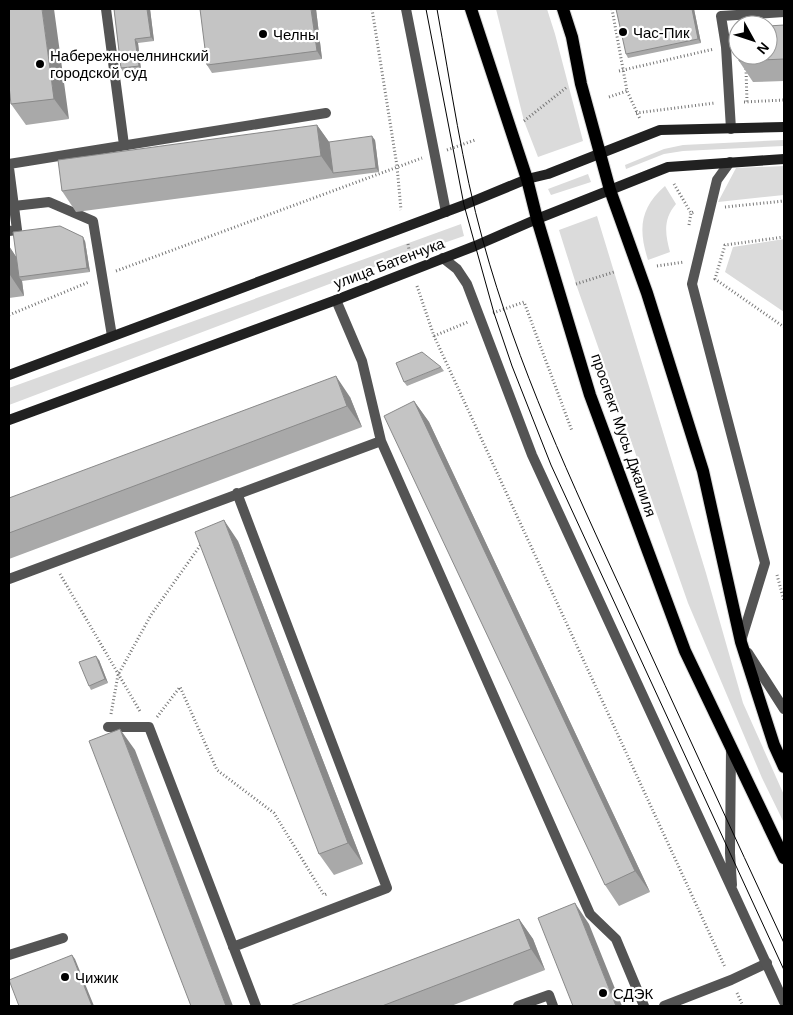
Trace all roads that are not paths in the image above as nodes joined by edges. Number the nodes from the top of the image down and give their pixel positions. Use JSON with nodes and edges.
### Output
{"nodes":[{"id":1,"x":106,"y":9,"type":"edge"},
{"id":2,"x":406,"y":9,"type":"edge"},
{"id":3,"x":471,"y":9,"type":"edge"},
{"id":4,"x":563,"y":9,"type":"edge"},
{"id":5,"x":784,"y":12,"type":"edge"},
{"id":6,"x":720,"y":13,"type":"edge"},
{"id":7,"x":326,"y":113,"type":"dead end"},
{"id":8,"x":784,"y":127,"type":"edge"},
{"id":9,"x":731,"y":129,"type":"junction"},
{"id":10,"x":124,"y":145,"type":"junction"},
{"id":11,"x":599,"y":155,"type":"junction"},
{"id":12,"x":784,"y":159,"type":"edge"},
{"id":13,"x":730,"y":162,"type":"junction"},
{"id":14,"x":9,"y":164,"type":"edge"},
{"id":15,"x":9,"y":168,"type":"edge"},
{"id":16,"x":527,"y":179,"type":"junction"},
{"id":17,"x":610,"y":190,"type":"junction"},
{"id":18,"x":14,"y":206,"type":"junction"},
{"id":19,"x":446,"y":212,"type":"junction"},
{"id":20,"x":537,"y":219,"type":"junction"},
{"id":21,"x":9,"y":232,"type":"edge"},
{"id":22,"x":443,"y":258,"type":"junction"},
{"id":23,"x":336,"y":300,"type":"junction"},
{"id":24,"x":112,"y":336,"type":"junction"},
{"id":25,"x":9,"y":375,"type":"edge"},
{"id":26,"x":9,"y":420,"type":"edge"},
{"id":27,"x":381,"y":441,"type":"junction"},
{"id":28,"x":236,"y":493,"type":"junction"},
{"id":29,"x":9,"y":579,"type":"edge"},
{"id":30,"x":741,"y":642,"type":"junction"},
{"id":31,"x":784,"y":708,"type":"edge"},
{"id":32,"x":108,"y":726,"type":"road end"},
{"id":33,"x":731,"y":746,"type":"junction"},
{"id":34,"x":784,"y":767,"type":"edge"},
{"id":35,"x":784,"y":858,"type":"edge"},
{"id":36,"x":733,"y":894,"type":"junction"},
{"id":37,"x":63,"y":938,"type":"dead end"},
{"id":38,"x":233,"y":947,"type":"junction"},
{"id":39,"x":9,"y":955,"type":"edge"},
{"id":40,"x":767,"y":963,"type":"junction"},
{"id":41,"x":784,"y":1002,"type":"edge"},
{"id":42,"x":256,"y":1006,"type":"edge"},
{"id":43,"x":518,"y":1006,"type":"edge"},
{"id":44,"x":553,"y":1006,"type":"edge"},
{"id":45,"x":644,"y":1006,"type":"edge"},
{"id":46,"x":664,"y":1006,"type":"edge"}],
"edges":[{"from":1,"to":10,"type":"street"},
{"from":2,"to":19,"type":"street"},
{"from":3,"to":16,"type":"main road","name":"проспект Мусы Джалиля"},
{"from":4,"to":11,"type":"main road"},
{"from":5,"to":6,"type":"street"},
{"from":6,"to":9,"type":"street"},
{"from":7,"to":10,"type":"street"},
{"from":8,"to":9,"type":"main road","name":"улица Батенчука"},
{"from":9,"to":11,"type":"main road","name":"улица Батенчука"},
{"from":10,"to":14,"type":"street"},
{"from":11,"to":16,"type":"main road","name":"улица Батенчука"},
{"from":11,"to":17,"type":"main road"},
{"from":12,"to":13,"type":"main road","name":"улица Батенчука"},
{"from":13,"to":17,"type":"main road","name":"улица Батенчука"},
{"from":13,"to":30,"type":"street"},
{"from":15,"to":18,"type":"street"},
{"from":16,"to":19,"type":"main road","name":"улица Батенчука"},
{"from":16,"to":20,"type":"main road","name":"проспект Мусы Джалиля"},
{"from":17,"to":20,"type":"main road","name":"улица Батенчука"},
{"from":17,"to":30,"type":"main road"},
{"from":18,"to":21,"type":"street"},
{"from":18,"to":24,"type":"street"},
{"from":19,"to":24,"type":"main road","name":"улица Батенчука"},
{"from":20,"to":22,"type":"main road","name":"улица Батенчука"},
{"from":20,"to":33,"type":"main road","name":"проспект Мусы Джалиля"},
{"from":22,"to":23,"type":"main road","name":"улица Батенчука"},
{"from":22,"to":36,"type":"street"},
{"from":23,"to":26,"type":"main road","name":"улица Батенчука"},
{"from":23,"to":27,"type":"street"},
{"from":24,"to":25,"type":"main road","name":"улица Батенчука"},
{"from":27,"to":28,"type":"street"},
{"from":27,"to":45,"type":"street"},
{"from":28,"to":29,"type":"street"},
{"from":28,"to":38,"type":"street"},
{"from":30,"to":31,"type":"street"},
{"from":30,"to":34,"type":"main road"},
{"from":32,"to":38,"type":"street"},
{"from":33,"to":35,"type":"main road","name":"проспект Мусы Джалиля"},
{"from":33,"to":36,"type":"street"},
{"from":36,"to":40,"type":"street"},
{"from":37,"to":39,"type":"street"},
{"from":38,"to":42,"type":"street"},
{"from":40,"to":41,"type":"street"},
{"from":40,"to":46,"type":"street"},
{"from":43,"to":44,"type":"street"}]}
